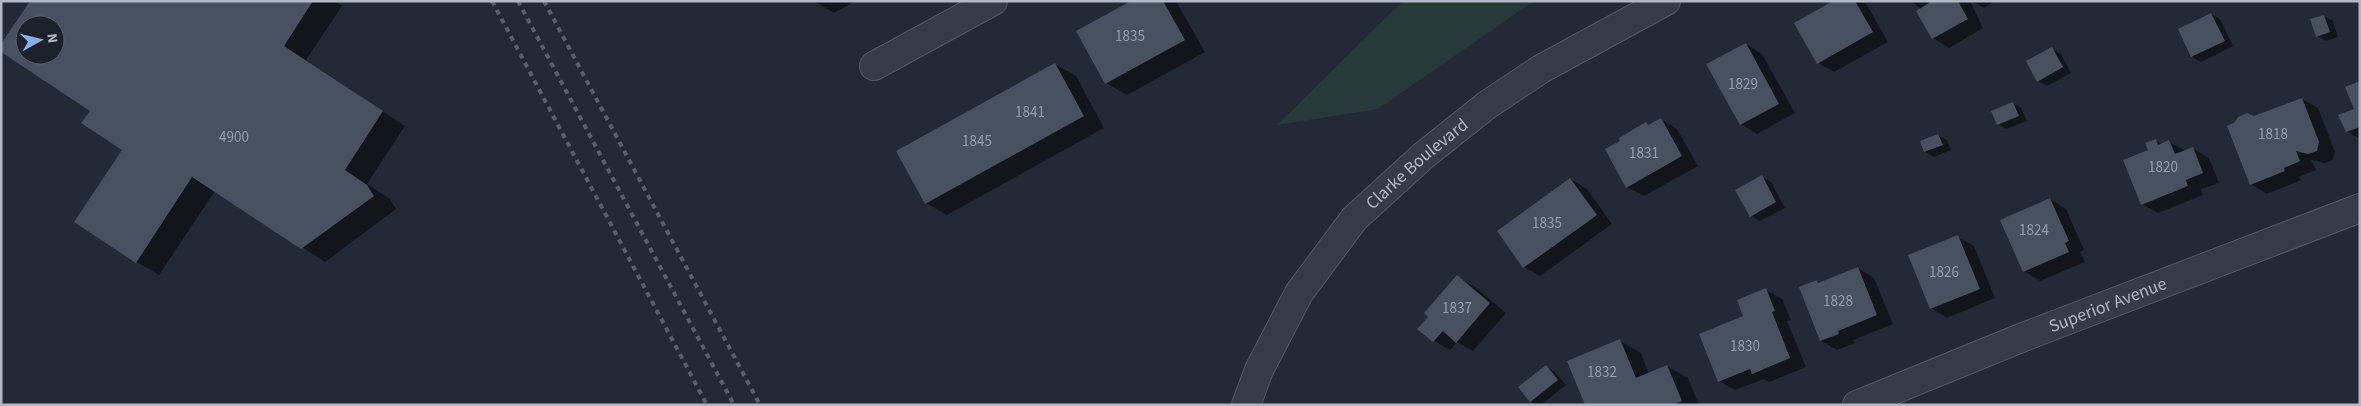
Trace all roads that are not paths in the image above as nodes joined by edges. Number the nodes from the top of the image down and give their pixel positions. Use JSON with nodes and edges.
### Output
{"nodes":[{"id":1,"x":993,"y":1,"type":"edge"},
{"id":2,"x":1666,"y":1,"type":"edge"},
{"id":3,"x":874,"y":66,"type":"dead end"},
{"id":4,"x":2360,"y":208,"type":"edge"},
{"id":5,"x":1246,"y":405,"type":"edge"},
{"id":6,"x":1857,"y":405,"type":"edge"}],
"edges":[{"from":1,"to":3,"type":"street"},
{"from":2,"to":5,"type":"street","name":"Clarke Boulevard"},
{"from":4,"to":6,"type":"street","name":"Superior Avenue"}]}
